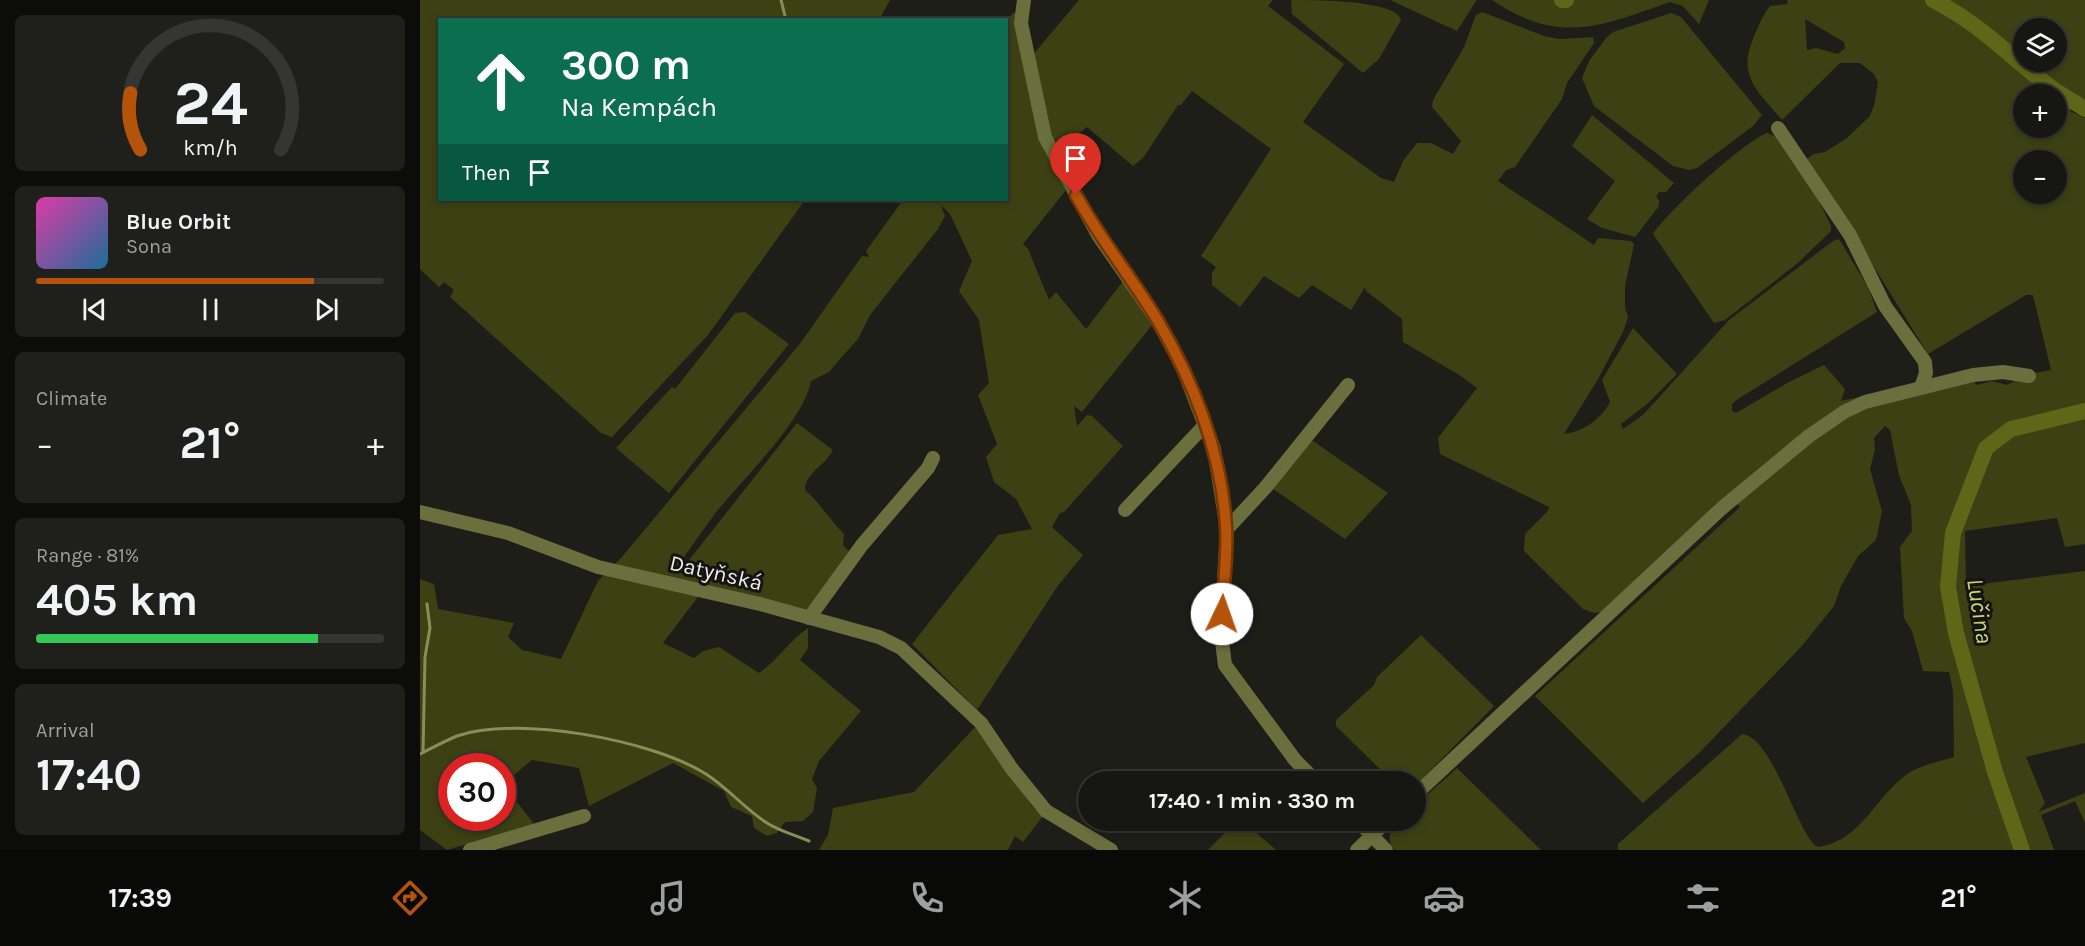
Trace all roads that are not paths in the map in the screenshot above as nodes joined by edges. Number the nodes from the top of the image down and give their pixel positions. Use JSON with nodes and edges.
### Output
{"nodes":[{"id":1,"x":1024,"y":0,"type":"edge"},
{"id":2,"x":1778,"y":128,"type":"dead end"},
{"id":3,"x":2029,"y":376,"type":"dead end"},
{"id":4,"x":1348,"y":385,"type":"dead end"},
{"id":5,"x":1921,"y":387,"type":"junction"},
{"id":6,"x":1204,"y":426,"type":"junction"},
{"id":7,"x":933,"y":458,"type":"dead end"},
{"id":8,"x":1125,"y":510,"type":"dead end"},
{"id":9,"x":420,"y":512,"type":"edge"},
{"id":10,"x":1227,"y":529,"type":"junction"},
{"id":11,"x":809,"y":618,"type":"junction"},
{"id":12,"x":1306,"y":771,"type":"edge"},
{"id":13,"x":1426,"y":785,"type":"edge"},
{"id":14,"x":584,"y":816,"type":"dead end"},
{"id":15,"x":1367,"y":831,"type":"edge"},
{"id":16,"x":1377,"y":831,"type":"edge"},
{"id":17,"x":1372,"y":836,"type":"junction"},
{"id":18,"x":470,"y":850,"type":"edge"},
{"id":19,"x":1111,"y":850,"type":"edge"},
{"id":20,"x":1357,"y":850,"type":"edge"},
{"id":21,"x":1386,"y":850,"type":"edge"}],
"edges":[{"from":1,"to":6,"type":"street"},
{"from":2,"to":5,"type":"street"},
{"from":3,"to":5,"type":"street"},
{"from":4,"to":10,"type":"street"},
{"from":5,"to":13,"type":"street"},
{"from":6,"to":8,"type":"street"},
{"from":6,"to":10,"type":"street"},
{"from":7,"to":11,"type":"street"},
{"from":9,"to":11,"type":"street","name":"Datyňská"},
{"from":10,"to":12,"type":"street"},
{"from":11,"to":19,"type":"street","name":"Datyňská"},
{"from":14,"to":18,"type":"street"},
{"from":15,"to":17,"type":"street"},
{"from":16,"to":17,"type":"street"},
{"from":17,"to":20,"type":"street"},
{"from":17,"to":21,"type":"street"}]}
